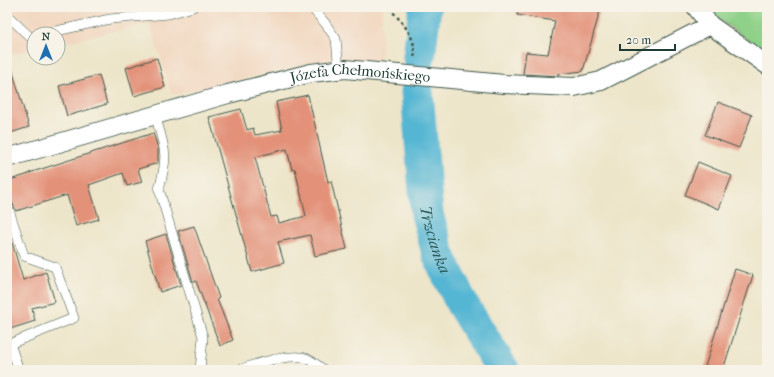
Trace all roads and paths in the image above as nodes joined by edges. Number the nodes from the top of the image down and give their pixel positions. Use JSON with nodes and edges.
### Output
{"nodes":[{"id":1,"x":193,"y":7,"type":"edge"},
{"id":2,"x":311,"y":7,"type":"edge"},
{"id":3,"x":391,"y":7,"type":"edge"},
{"id":4,"x":696,"y":7,"type":"edge"},
{"id":5,"x":7,"y":15,"type":"edge"},
{"id":6,"x":710,"y":25,"type":"junction"},
{"id":7,"x":66,"y":29,"type":"edge"},
{"id":8,"x":26,"y":33,"type":"edge"},
{"id":9,"x":767,"y":65,"type":"edge"},
{"id":10,"x":339,"y":70,"type":"junction"},
{"id":11,"x":413,"y":75,"type":"junction"},
{"id":12,"x":154,"y":115,"type":"junction"},
{"id":13,"x":7,"y":158,"type":"edge"},
{"id":14,"x":7,"y":204,"type":"edge"},
{"id":15,"x":8,"y":344,"type":"edge"},
{"id":16,"x":19,"y":370,"type":"edge"},
{"id":17,"x":200,"y":370,"type":"edge"},
{"id":18,"x":239,"y":370,"type":"edge"},
{"id":19,"x":324,"y":370,"type":"edge"}],
"edges":[{"from":1,"to":7,"type":"lane"},
{"from":2,"to":10,"type":"lane"},
{"from":3,"to":11,"type":"path"},
{"from":4,"to":6,"type":"street"},
{"from":5,"to":8,"type":"lane"},
{"from":6,"to":9,"type":"street"},
{"from":6,"to":11,"type":"street","name":"Józefa Chełmońskiego"},
{"from":10,"to":11,"type":"street","name":"Józefa Chełmońskiego"},
{"from":10,"to":12,"type":"street","name":"Józefa Chełmońskiego"},
{"from":12,"to":13,"type":"street","name":"Józefa Chełmońskiego"},
{"from":12,"to":17,"type":"lane"},
{"from":14,"to":15,"type":"lane"},
{"from":15,"to":16,"type":"lane"},
{"from":18,"to":19,"type":"lane"}]}
